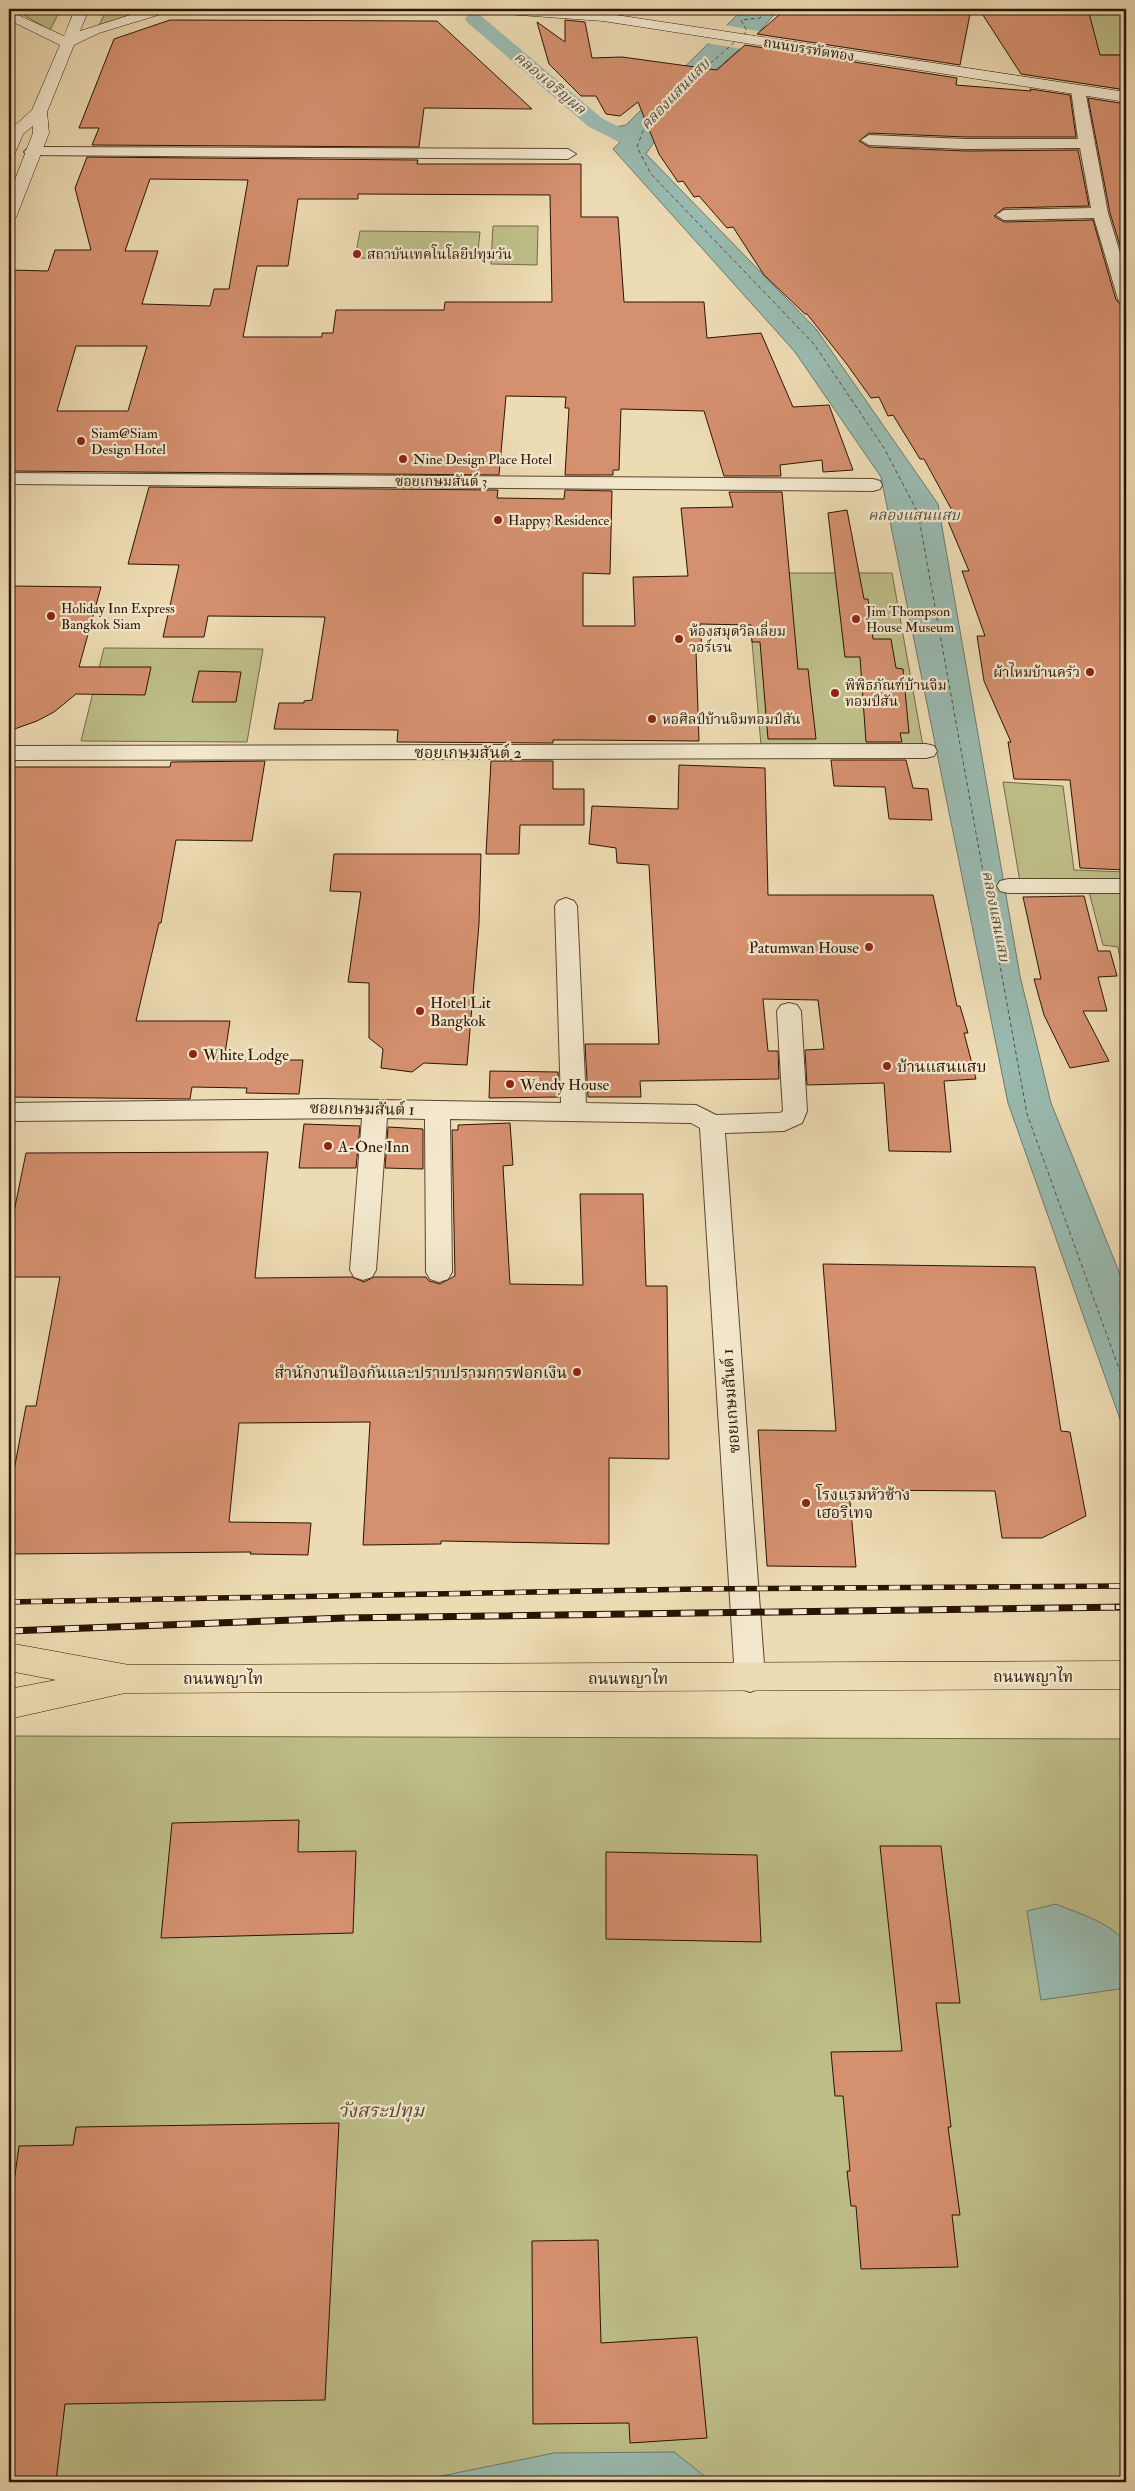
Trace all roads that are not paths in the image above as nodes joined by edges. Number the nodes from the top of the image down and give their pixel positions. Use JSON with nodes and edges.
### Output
{"nodes":[{"id":1,"x":82,"y":9,"type":"edge"},
{"id":2,"x":163,"y":9,"type":"edge"},
{"id":3,"x":491,"y":9,"type":"edge"},
{"id":4,"x":9,"y":15,"type":"edge"},
{"id":5,"x":67,"y":43,"type":"junction"},
{"id":6,"x":1078,"y":90,"type":"junction"},
{"id":7,"x":1126,"y":97,"type":"edge"},
{"id":8,"x":39,"y":112,"type":"junction"},
{"id":9,"x":869,"y":140,"type":"dead end"},
{"id":10,"x":10,"y":142,"type":"edge"},
{"id":11,"x":1086,"y":143,"type":"junction"},
{"id":12,"x":32,"y":154,"type":"junction"},
{"id":13,"x":568,"y":154,"type":"dead end"},
{"id":14,"x":9,"y":155,"type":"edge"},
{"id":15,"x":1100,"y":213,"type":"junction"},
{"id":16,"x":9,"y":215,"type":"edge"},
{"id":17,"x":1004,"y":215,"type":"dead end"},
{"id":18,"x":1126,"y":299,"type":"edge"},
{"id":19,"x":9,"y":478,"type":"edge"},
{"id":20,"x":873,"y":485,"type":"dead end"},
{"id":21,"x":926,"y":751,"type":"dead end"},
{"id":22,"x":9,"y":753,"type":"edge"},
{"id":23,"x":1008,"y":886,"type":"dead end"},
{"id":24,"x":1126,"y":886,"type":"edge"},
{"id":25,"x":566,"y":906,"type":"dead end"},
{"id":26,"x":788,"y":1011,"type":"dead end"},
{"id":27,"x":375,"y":1108,"type":"junction"},
{"id":28,"x":437,"y":1109,"type":"junction"},
{"id":29,"x":574,"y":1111,"type":"junction"},
{"id":30,"x":9,"y":1112,"type":"edge"},
{"id":31,"x":712,"y":1124,"type":"junction"},
{"id":32,"x":363,"y":1270,"type":"dead end"},
{"id":33,"x":439,"y":1272,"type":"dead end"},
{"id":34,"x":9,"y":1657,"type":"edge"},
{"id":35,"x":1114,"y":1675,"type":"edge"},
{"id":36,"x":750,"y":1678,"type":"junction"},
{"id":37,"x":129,"y":1679,"type":"junction"},
{"id":38,"x":9,"y":1704,"type":"edge"}],
"edges":[{"from":1,"to":5,"type":"main road"},
{"from":2,"to":5,"type":"main road"},
{"from":3,"to":6,"type":"main road","name":"ถนนบรรทัดทอง"},
{"from":4,"to":5,"type":"main road"},
{"from":5,"to":8,"type":"main road"},
{"from":6,"to":7,"type":"main road","name":"ถนนบรรทัดทอง"},
{"from":6,"to":11,"type":"street"},
{"from":8,"to":10,"type":"main road"},
{"from":8,"to":12,"type":"main road"},
{"from":9,"to":11,"type":"street"},
{"from":11,"to":15,"type":"street"},
{"from":12,"to":13,"type":"street"},
{"from":12,"to":14,"type":"main road"},
{"from":12,"to":16,"type":"main road"},
{"from":15,"to":17,"type":"street"},
{"from":15,"to":18,"type":"street"},
{"from":19,"to":20,"type":"street","name":"ซอยเกษมสันต์ 3"},
{"from":21,"to":22,"type":"street","name":"ซอยเกษมสันต์ 2"},
{"from":23,"to":24,"type":"street"},
{"from":25,"to":29,"type":"street"},
{"from":26,"to":31,"type":"street","name":"ซอยเกษมสันต์ 1"},
{"from":27,"to":28,"type":"street","name":"ซอยเกษมสันต์ 1"},
{"from":27,"to":30,"type":"street","name":"ซอยเกษมสันต์ 1"},
{"from":27,"to":32,"type":"street"},
{"from":28,"to":29,"type":"street","name":"ซอยเกษมสันต์ 1"},
{"from":28,"to":33,"type":"street"},
{"from":29,"to":31,"type":"street","name":"ซอยเกษมสันต์ 1"},
{"from":31,"to":36,"type":"street","name":"ซอยเกษมสันต์ 1"},
{"from":34,"to":37,"type":"main road","name":"ถนนพญาไท"},
{"from":35,"to":36,"type":"main road","name":"ถนนพญาไท"},
{"from":36,"to":37,"type":"main road","name":"ถนนพญาไท"},
{"from":37,"to":38,"type":"main road","name":"ถนนพญาไท"}]}
